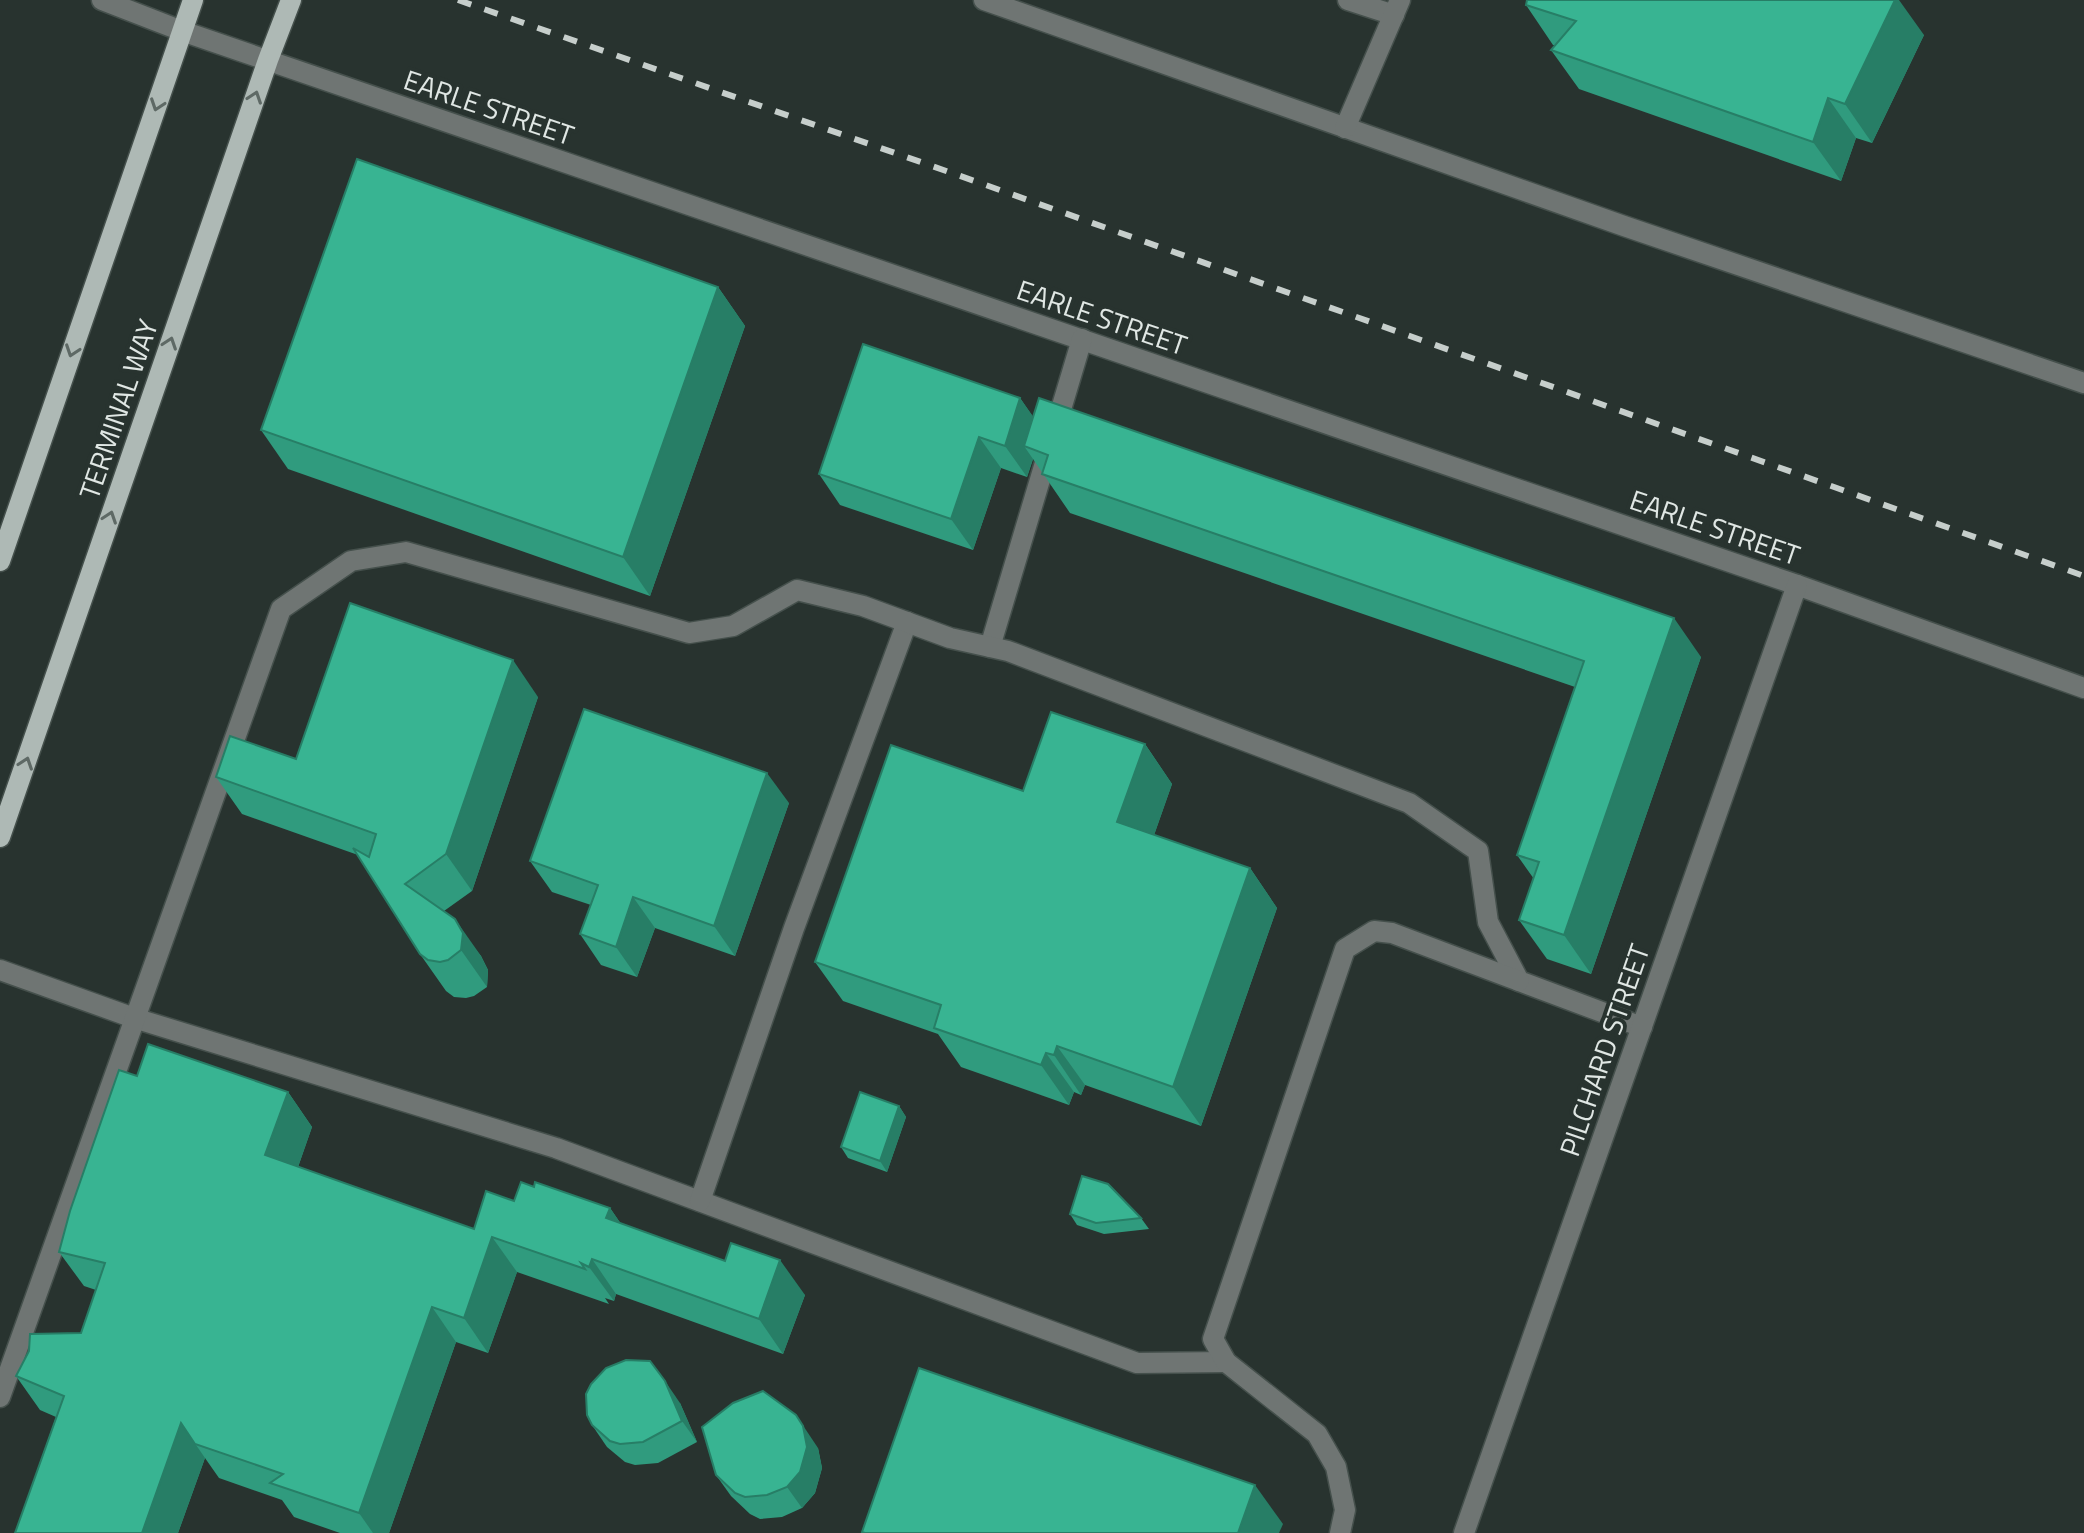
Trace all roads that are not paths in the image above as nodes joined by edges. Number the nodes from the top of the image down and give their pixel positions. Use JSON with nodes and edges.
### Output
{"nodes":[{"id":1,"x":102,"y":0,"type":"edge"},
{"id":2,"x":193,"y":0,"type":"edge"},
{"id":3,"x":291,"y":0,"type":"edge"},
{"id":4,"x":984,"y":0,"type":"edge"},
{"id":5,"x":1348,"y":0,"type":"edge"},
{"id":6,"x":1397,"y":8,"type":"edge"},
{"id":7,"x":182,"y":31,"type":"junction"},
{"id":8,"x":268,"y":60,"type":"junction"},
{"id":9,"x":1345,"y":128,"type":"junction"},
{"id":10,"x":1082,"y":339,"type":"junction"},
{"id":11,"x":2084,"y":383,"type":"edge"},
{"id":12,"x":0,"y":561,"type":"edge"},
{"id":13,"x":1797,"y":585,"type":"junction"},
{"id":14,"x":907,"y":622,"type":"junction"},
{"id":15,"x":990,"y":647,"type":"junction"},
{"id":16,"x":2084,"y":688,"type":"edge"},
{"id":17,"x":0,"y":837,"type":"edge"},
{"id":18,"x":0,"y":970,"type":"edge"},
{"id":19,"x":1519,"y":981,"type":"junction"},
{"id":20,"x":134,"y":1018,"type":"junction"},
{"id":21,"x":1642,"y":1027,"type":"junction"},
{"id":22,"x":700,"y":1201,"type":"junction"},
{"id":23,"x":1226,"y":1362,"type":"junction"},
{"id":24,"x":0,"y":1397,"type":"edge"},
{"id":25,"x":1340,"y":1533,"type":"edge"},
{"id":26,"x":1464,"y":1533,"type":"edge"}],
"edges":[{"from":1,"to":7,"type":"street","name":"EARLE STREET"},
{"from":2,"to":7,"type":"main road"},
{"from":3,"to":8,"type":"main road","name":"TERMINAL WAY"},
{"from":4,"to":9,"type":"street"},
{"from":5,"to":6,"type":"street"},
{"from":6,"to":9,"type":"street"},
{"from":7,"to":8,"type":"street","name":"EARLE STREET"},
{"from":7,"to":12,"type":"main road","one_way":true},
{"from":8,"to":10,"type":"street","name":"EARLE STREET"},
{"from":17,"to":8,"type":"main road","name":"TERMINAL WAY","one_way":true},
{"from":9,"to":11,"type":"street"},
{"from":10,"to":13,"type":"street","name":"EARLE STREET"},
{"from":10,"to":15,"type":"street"},
{"from":13,"to":16,"type":"street","name":"EARLE STREET"},
{"from":13,"to":21,"type":"street","name":"PILCHARD STREET"},
{"from":14,"to":15,"type":"street"},
{"from":14,"to":20,"type":"street"},
{"from":14,"to":22,"type":"street"},
{"from":15,"to":19,"type":"street"},
{"from":18,"to":20,"type":"street"},
{"from":19,"to":21,"type":"street"},
{"from":19,"to":23,"type":"street"},
{"from":20,"to":22,"type":"street"},
{"from":20,"to":24,"type":"street"},
{"from":21,"to":26,"type":"street","name":"PILCHARD STREET"},
{"from":22,"to":23,"type":"street"},
{"from":23,"to":25,"type":"street"}]}
